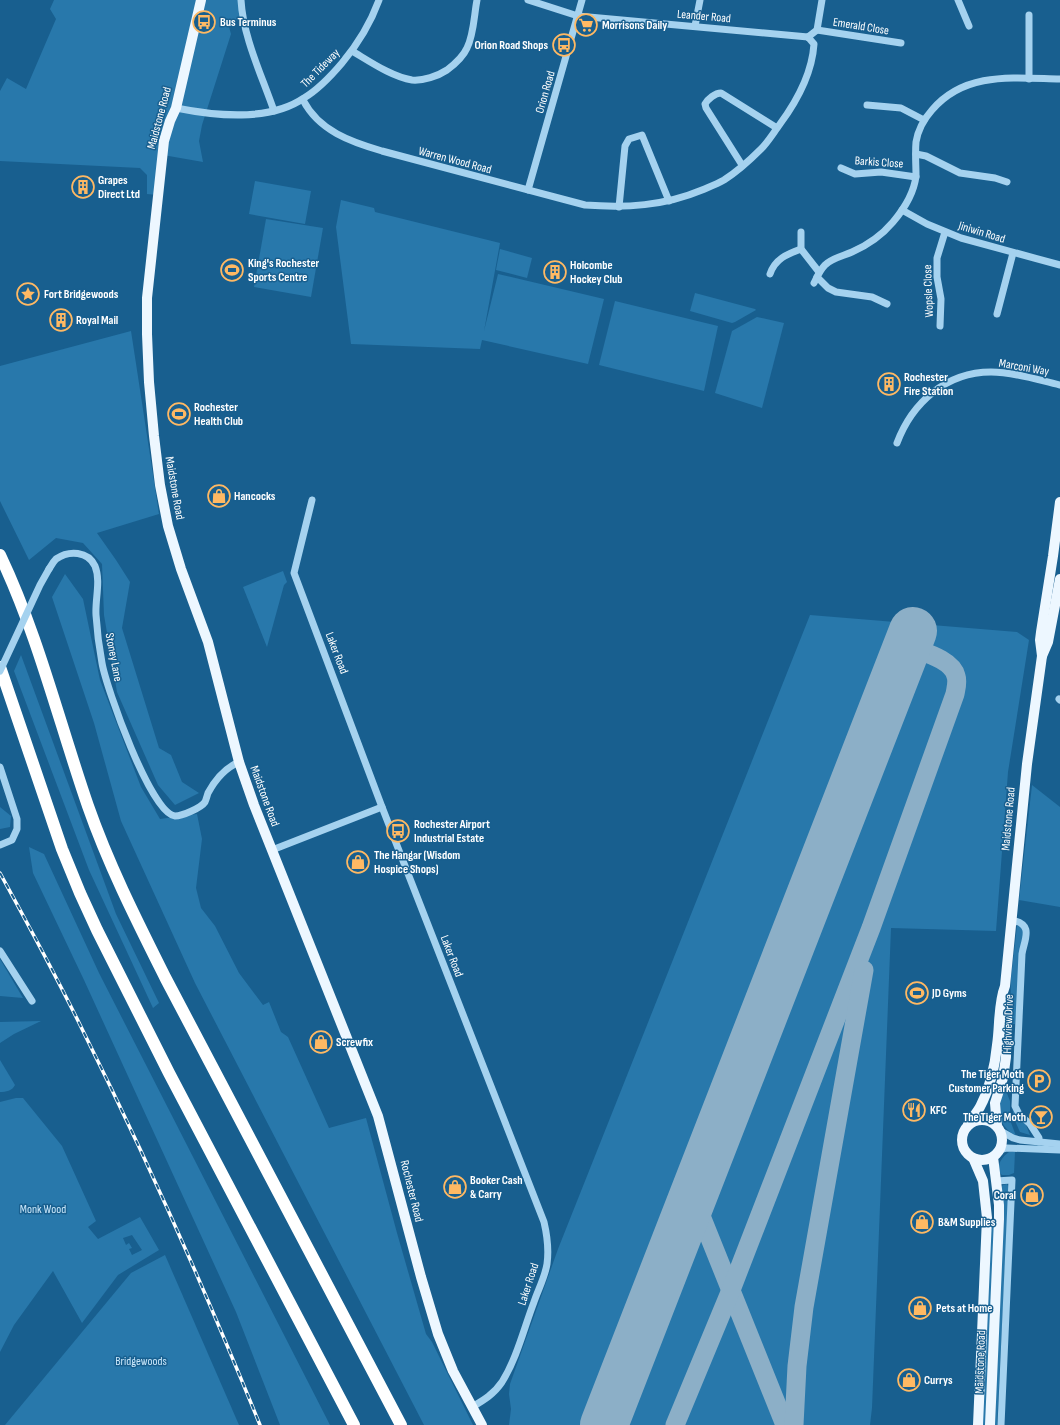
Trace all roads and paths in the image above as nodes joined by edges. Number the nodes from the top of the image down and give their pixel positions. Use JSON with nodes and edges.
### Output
{"nodes":[{"id":1,"x":202,"y":0,"type":"edge"},
{"id":2,"x":241,"y":0,"type":"edge"},
{"id":3,"x":379,"y":0,"type":"edge"},
{"id":4,"x":477,"y":0,"type":"edge"},
{"id":5,"x":528,"y":0,"type":"edge"},
{"id":6,"x":582,"y":0,"type":"edge"},
{"id":7,"x":700,"y":0,"type":"edge"},
{"id":8,"x":822,"y":0,"type":"edge"},
{"id":9,"x":958,"y":0,"type":"edge"},
{"id":10,"x":1029,"y":15,"type":"dead end"},
{"id":11,"x":578,"y":16,"type":"junction"},
{"id":12,"x":695,"y":26,"type":"junction"},
{"id":13,"x":969,"y":26,"type":"dead end"},
{"id":14,"x":817,"y":30,"type":"junction"},
{"id":15,"x":808,"y":37,"type":"junction"},
{"id":16,"x":901,"y":43,"type":"dead end"},
{"id":17,"x":352,"y":51,"type":"junction"},
{"id":18,"x":1029,"y":79,"type":"junction"},
{"id":19,"x":1060,"y":79,"type":"edge"},
{"id":20,"x":303,"y":100,"type":"junction"},
{"id":21,"x":867,"y":105,"type":"dead end"},
{"id":22,"x":176,"y":108,"type":"junction"},
{"id":23,"x":274,"y":111,"type":"junction"},
{"id":24,"x":924,"y":120,"type":"junction"},
{"id":25,"x":777,"y":128,"type":"junction"},
{"id":26,"x":916,"y":154,"type":"junction"},
{"id":27,"x":742,"y":165,"type":"junction"},
{"id":28,"x":841,"y":168,"type":"dead end"},
{"id":29,"x":916,"y":177,"type":"junction"},
{"id":30,"x":1007,"y":182,"type":"dead end"},
{"id":31,"x":528,"y":190,"type":"junction"},
{"id":32,"x":669,"y":201,"type":"junction"},
{"id":33,"x":619,"y":207,"type":"junction"},
{"id":34,"x":902,"y":210,"type":"junction"},
{"id":35,"x":801,"y":232,"type":"dead end"},
{"id":36,"x":945,"y":232,"type":"junction"},
{"id":37,"x":801,"y":249,"type":"junction"},
{"id":38,"x":1013,"y":253,"type":"junction"},
{"id":39,"x":1060,"y":265,"type":"edge"},
{"id":40,"x":770,"y":274,"type":"dead end"},
{"id":41,"x":817,"y":278,"type":"junction"},
{"id":42,"x":887,"y":304,"type":"dead end"},
{"id":43,"x":997,"y":314,"type":"dead end"},
{"id":44,"x":940,"y":326,"type":"dead end"},
{"id":45,"x":1060,"y":385,"type":"edge"},
{"id":46,"x":897,"y":443,"type":"dead end"},
{"id":47,"x":312,"y":500,"type":"dead end"},
{"id":48,"x":1060,"y":502,"type":"edge"},
{"id":49,"x":0,"y":555,"type":"edge"},
{"id":50,"x":1060,"y":579,"type":"edge"},
{"id":51,"x":1056,"y":620,"type":"edge"},
{"id":52,"x":1042,"y":656,"type":"junction"},
{"id":53,"x":0,"y":667,"type":"edge"},
{"id":54,"x":0,"y":671,"type":"edge"},
{"id":55,"x":239,"y":762,"type":"junction"},
{"id":56,"x":0,"y":767,"type":"edge"},
{"id":57,"x":382,"y":807,"type":"junction"},
{"id":58,"x":0,"y":845,"type":"edge"},
{"id":59,"x":272,"y":850,"type":"junction"},
{"id":60,"x":1011,"y":920,"type":"junction"},
{"id":61,"x":0,"y":951,"type":"edge"},
{"id":62,"x":317,"y":962,"type":"joint"},
{"id":63,"x":1004,"y":986,"type":"junction"},
{"id":64,"x":32,"y":1001,"type":"dead end"},
{"id":65,"x":968,"y":1125,"type":"junction"},
{"id":66,"x":998,"y":1128,"type":"junction"},
{"id":67,"x":1036,"y":1142,"type":"junction"},
{"id":68,"x":1060,"y":1144,"type":"edge"},
{"id":69,"x":1060,"y":1150,"type":"edge"},
{"id":70,"x":996,"y":1154,"type":"junction"},
{"id":71,"x":974,"y":1160,"type":"junction"},
{"id":72,"x":996,"y":1180,"type":"junction"},
{"id":73,"x":472,"y":1407,"type":"junction"},
{"id":74,"x":354,"y":1425,"type":"edge"},
{"id":75,"x":401,"y":1425,"type":"edge"},
{"id":76,"x":482,"y":1425,"type":"edge"},
{"id":77,"x":978,"y":1425,"type":"edge"},
{"id":78,"x":990,"y":1425,"type":"edge"},
{"id":79,"x":1001,"y":1425,"type":"edge"}],
"edges":[{"from":1,"to":22,"type":"main road","name":"Maidstone Road"},
{"from":2,"to":23,"type":"street"},
{"from":3,"to":17,"type":"street","name":"The Tideway"},
{"from":4,"to":17,"type":"street"},
{"from":5,"to":11,"type":"street","name":"Leander Road"},
{"from":6,"to":11,"type":"street","name":"Orion Road"},
{"from":7,"to":12,"type":"street"},
{"from":8,"to":14,"type":"street"},
{"from":9,"to":13,"type":"street"},
{"from":10,"to":18,"type":"street"},
{"from":11,"to":12,"type":"street","name":"Leander Road"},
{"from":11,"to":31,"type":"street","name":"Orion Road"},
{"from":12,"to":15,"type":"street","name":"Leander Road"},
{"from":14,"to":15,"type":"street"},
{"from":14,"to":16,"type":"street","name":"Emerald Close"},
{"from":15,"to":25,"type":"street","name":"Warren Wood Road"},
{"from":17,"to":20,"type":"street","name":"The Tideway"},
{"from":18,"to":19,"type":"street"},
{"from":18,"to":24,"type":"street"},
{"from":20,"to":23,"type":"street","name":"The Tideway"},
{"from":20,"to":31,"type":"street","name":"Warren Wood Road"},
{"from":21,"to":24,"type":"street"},
{"from":22,"to":23,"type":"street","name":"The Tideway"},
{"from":22,"to":55,"type":"main road","name":"Maidstone Road"},
{"from":24,"to":26,"type":"street"},
{"from":25,"to":27,"type":"street","name":"Warren Wood Road"},
{"from":25,"to":27,"type":"street"},
{"from":26,"to":29,"type":"street"},
{"from":26,"to":30,"type":"street"},
{"from":27,"to":32,"type":"street","name":"Warren Wood Road"},
{"from":28,"to":29,"type":"street","name":"Barkis Close"},
{"from":29,"to":34,"type":"street"},
{"from":31,"to":33,"type":"street","name":"Warren Wood Road"},
{"from":32,"to":33,"type":"street","name":"Warren Wood Road"},
{"from":32,"to":33,"type":"street"},
{"from":34,"to":36,"type":"street","name":"Jiniwin Road"},
{"from":34,"to":41,"type":"street"},
{"from":35,"to":37,"type":"street"},
{"from":36,"to":38,"type":"street","name":"Jiniwin Road"},
{"from":36,"to":44,"type":"street","name":"Wopsle Close"},
{"from":37,"to":40,"type":"street"},
{"from":37,"to":41,"type":"street"},
{"from":38,"to":39,"type":"street","name":"Jiniwin Road"},
{"from":38,"to":43,"type":"street"},
{"from":41,"to":42,"type":"street"},
{"from":45,"to":46,"type":"street","name":"Marconi Way"},
{"from":47,"to":57,"type":"street","name":"Laker Road"},
{"from":48,"to":52,"type":"main road","name":"Maidstone Road"},
{"from":49,"to":75,"type":"highway"},
{"from":50,"to":51,"type":"main road","name":"Maidstone Road"},
{"from":51,"to":52,"type":"main road","name":"Maidstone Road"},
{"from":52,"to":60,"type":"main road","name":"Maidstone Road"},
{"from":53,"to":74,"type":"highway"},
{"from":54,"to":55,"type":"street","name":"Stoney Lane","bridge":true},
{"from":55,"to":59,"type":"main road","name":"Maidstone Road"},
{"from":56,"to":58,"type":"street"},
{"from":57,"to":59,"type":"street"},
{"from":57,"to":73,"type":"street","name":"Laker Road"},
{"from":59,"to":62,"type":"main road","name":"Maidstone Road"},
{"from":60,"to":63,"type":"main road","name":"Maidstone Road"},
{"from":60,"to":67,"type":"street","name":"Highview Drive"},
{"from":61,"to":64,"type":"street"},
{"from":62,"to":73,"type":"main road","name":"Rochester Road"},
{"from":63,"to":65,"type":"main road","name":"Maidstone Road"},
{"from":63,"to":66,"type":"main road","name":"Maidstone Road"},
{"from":65,"to":66,"type":"main road"},
{"from":65,"to":71,"type":"main road"},
{"from":66,"to":67,"type":"street"},
{"from":66,"to":70,"type":"main road"},
{"from":67,"to":68,"type":"street"},
{"from":69,"to":70,"type":"street"},
{"from":70,"to":71,"type":"main road"},
{"from":70,"to":72,"type":"main road","name":"Maidstone Road"},
{"from":71,"to":77,"type":"main road","name":"Maidstone Road"},
{"from":72,"to":78,"type":"main road","name":"Maidstone Road"},
{"from":72,"to":79,"type":"street"},
{"from":73,"to":76,"type":"main road","name":"Rochester Road"}]}
